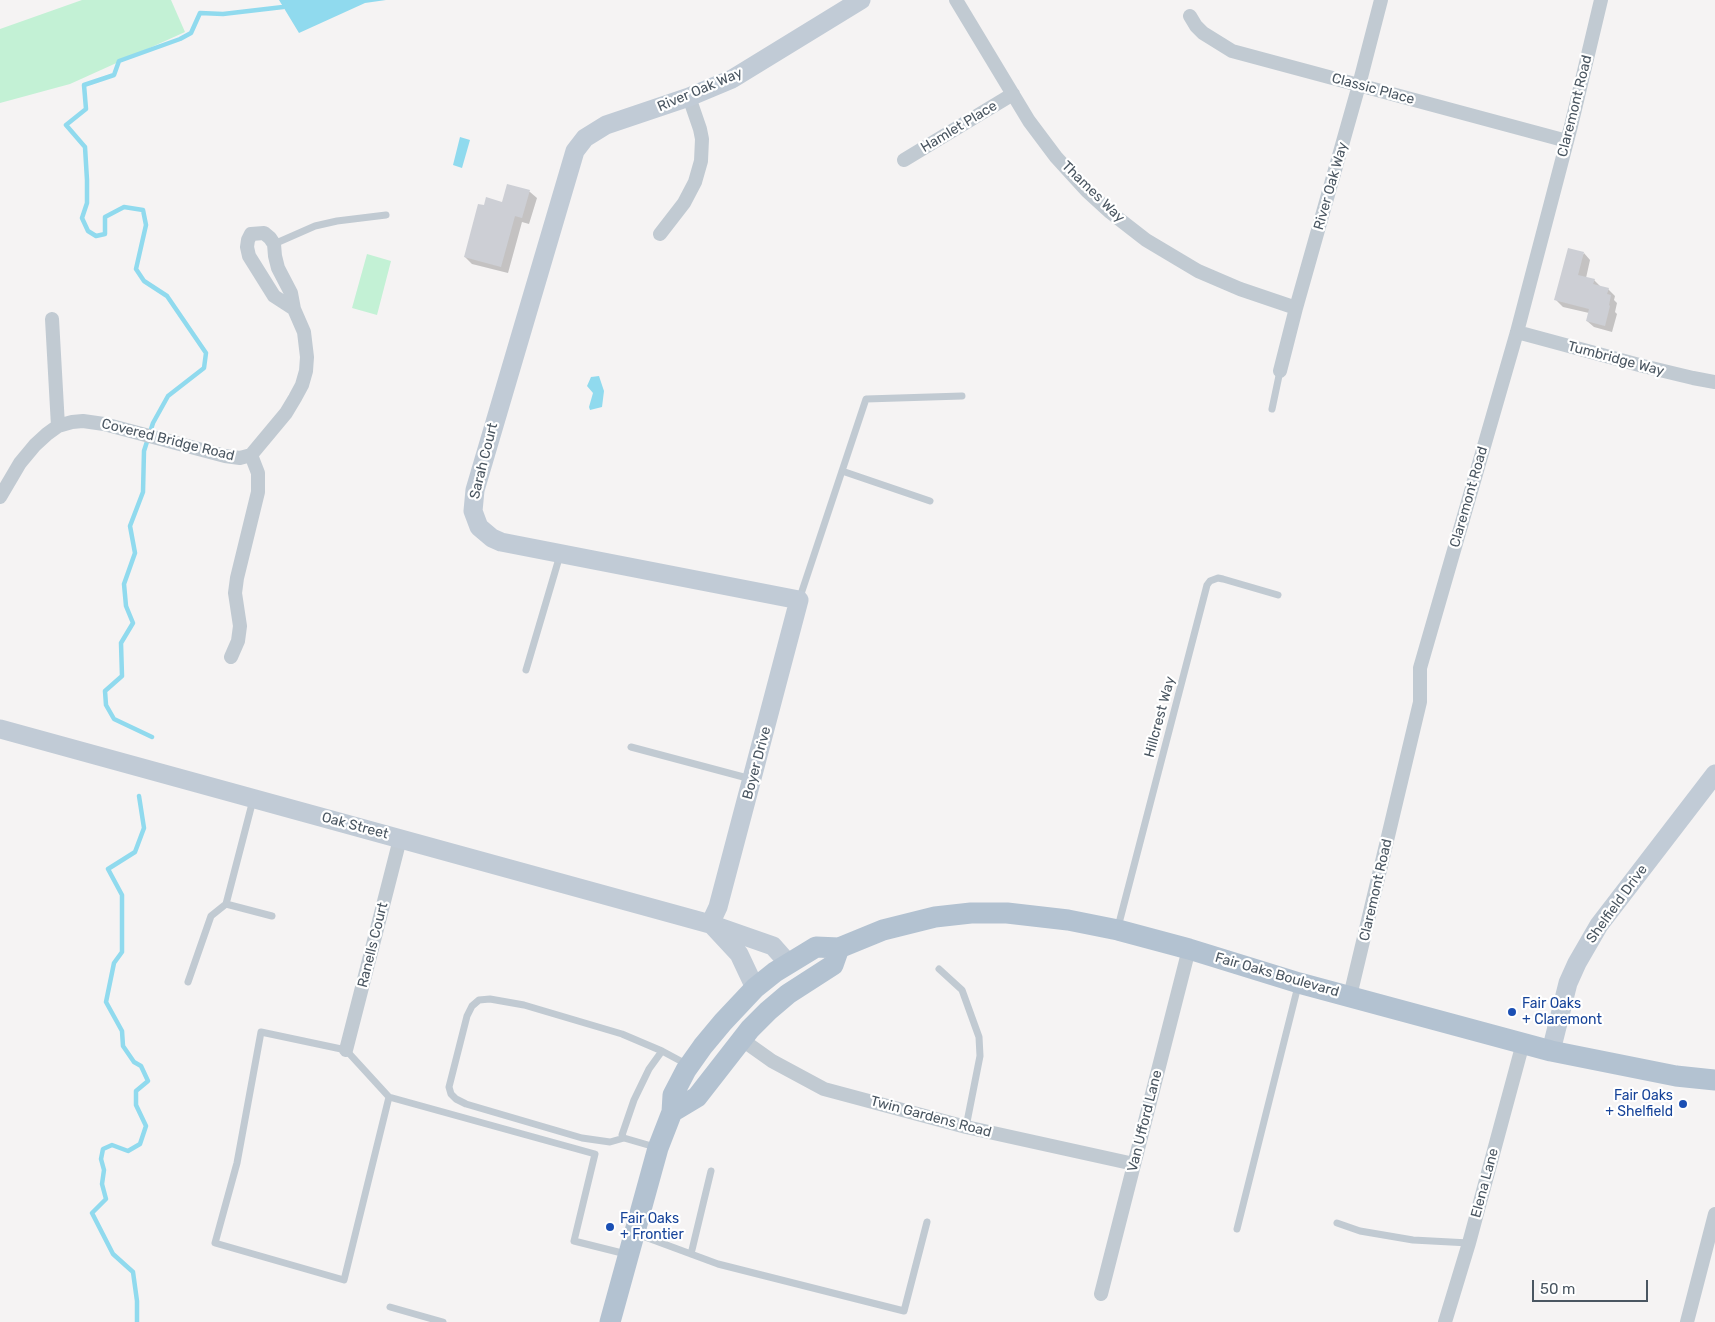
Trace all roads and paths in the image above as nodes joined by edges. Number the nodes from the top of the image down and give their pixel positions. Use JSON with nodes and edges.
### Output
{"nodes":[{"id":1,"x":860,"y":0,"type":"edge"},
{"id":2,"x":956,"y":0,"type":"edge"},
{"id":3,"x":1381,"y":0,"type":"edge"},
{"id":4,"x":1601,"y":0,"type":"edge"},
{"id":5,"x":1190,"y":16,"type":"dead end"},
{"id":6,"x":1359,"y":85,"type":"junction"},
{"id":7,"x":1013,"y":94,"type":"junction"},
{"id":8,"x":689,"y":98,"type":"junction"},
{"id":9,"x":585,"y":138,"type":"joint"},
{"id":10,"x":1567,"y":141,"type":"junction"},
{"id":11,"x":904,"y":160,"type":"dead end"},
{"id":12,"x":386,"y":215,"type":"dead end"},
{"id":13,"x":660,"y":234,"type":"dead end"},
{"id":14,"x":274,"y":244,"type":"junction"},
{"id":15,"x":1296,"y":308,"type":"junction"},
{"id":16,"x":294,"y":309,"type":"junction"},
{"id":17,"x":52,"y":319,"type":"dead end"},
{"id":18,"x":1517,"y":332,"type":"junction"},
{"id":19,"x":1280,"y":372,"type":"joint"},
{"id":20,"x":1715,"y":382,"type":"edge"},
{"id":21,"x":962,"y":396,"type":"dead end"},
{"id":22,"x":1272,"y":409,"type":"dead end"},
{"id":23,"x":58,"y":426,"type":"junction"},
{"id":24,"x":251,"y":455,"type":"junction"},
{"id":25,"x":842,"y":471,"type":"junction"},
{"id":26,"x":0,"y":497,"type":"edge"},
{"id":27,"x":930,"y":501,"type":"dead end"},
{"id":28,"x":560,"y":555,"type":"junction"},
{"id":29,"x":1278,"y":596,"type":"dead end"},
{"id":30,"x":799,"y":600,"type":"junction"},
{"id":31,"x":231,"y":657,"type":"dead end"},
{"id":32,"x":526,"y":670,"type":"dead end"},
{"id":33,"x":0,"y":729,"type":"edge"},
{"id":34,"x":631,"y":747,"type":"dead end"},
{"id":35,"x":1715,"y":774,"type":"edge"},
{"id":36,"x":753,"y":779,"type":"junction"},
{"id":37,"x":254,"y":798,"type":"junction"},
{"id":38,"x":400,"y":839,"type":"junction"},
{"id":39,"x":226,"y":904,"type":"junction"},
{"id":40,"x":272,"y":916,"type":"dead end"},
{"id":41,"x":710,"y":924,"type":"junction"},
{"id":42,"x":1118,"y":930,"type":"junction"},
{"id":43,"x":839,"y":948,"type":"junction"},
{"id":44,"x":1189,"y":949,"type":"junction"},
{"id":45,"x":788,"y":963,"type":"junction"},
{"id":46,"x":939,"y":969,"type":"dead end"},
{"id":47,"x":188,"y":982,"type":"dead end"},
{"id":48,"x":1299,"y":983,"type":"junction"},
{"id":49,"x":755,"y":988,"type":"junction"},
{"id":50,"x":1350,"y":996,"type":"junction"},
{"id":51,"x":748,"y":1032,"type":"junction"},
{"id":52,"x":1523,"y":1044,"type":"junction"},
{"id":53,"x":346,"y":1050,"type":"junction"},
{"id":54,"x":662,"y":1051,"type":"junction"},
{"id":55,"x":1552,"y":1051,"type":"junction"},
{"id":56,"x":689,"y":1066,"type":"junction"},
{"id":57,"x":1715,"y":1080,"type":"edge"},
{"id":58,"x":389,"y":1097,"type":"junction"},
{"id":59,"x":672,"y":1112,"type":"junction"},
{"id":60,"x":966,"y":1127,"type":"junction"},
{"id":61,"x":624,"y":1138,"type":"junction"},
{"id":62,"x":658,"y":1148,"type":"junction"},
{"id":63,"x":1134,"y":1164,"type":"junction"},
{"id":64,"x":711,"y":1171,"type":"dead end"},
{"id":65,"x":1715,"y":1214,"type":"edge"},
{"id":66,"x":927,"y":1222,"type":"dead end"},
{"id":67,"x":1337,"y":1223,"type":"dead end"},
{"id":68,"x":1237,"y":1229,"type":"dead end"},
{"id":69,"x":634,"y":1233,"type":"junction"},
{"id":70,"x":1469,"y":1243,"type":"junction"},
{"id":71,"x":628,"y":1254,"type":"junction"},
{"id":72,"x":692,"y":1254,"type":"junction"},
{"id":73,"x":1101,"y":1294,"type":"dead end"},
{"id":74,"x":390,"y":1307,"type":"dead end"},
{"id":75,"x":443,"y":1322,"type":"edge"},
{"id":76,"x":610,"y":1322,"type":"edge"},
{"id":77,"x":1445,"y":1322,"type":"edge"},
{"id":78,"x":1687,"y":1322,"type":"edge"}],
"edges":[{"from":1,"to":8,"type":"street","name":"River Oak Way"},
{"from":2,"to":7,"type":"street","name":"Thames Way"},
{"from":3,"to":6,"type":"street","name":"River Oak Way"},
{"from":4,"to":10,"type":"street","name":"Claremont Road"},
{"from":5,"to":6,"type":"street","name":"Classic Place"},
{"from":6,"to":10,"type":"street","name":"Classic Place"},
{"from":6,"to":15,"type":"street","name":"River Oak Way"},
{"from":7,"to":11,"type":"street","name":"Hamlet Place"},
{"from":7,"to":15,"type":"street","name":"Thames Way"},
{"from":8,"to":9,"type":"street","name":"River Oak Way"},
{"from":8,"to":13,"type":"street"},
{"from":9,"to":28,"type":"street","name":"Sarah Court"},
{"from":10,"to":18,"type":"street","name":"Claremont Road"},
{"from":12,"to":14,"type":"lane"},
{"from":14,"to":16,"type":"street"},
{"from":14,"to":16,"type":"street"},
{"from":15,"to":19,"type":"street","name":"River Oak Way"},
{"from":16,"to":24,"type":"street"},
{"from":17,"to":23,"type":"street"},
{"from":18,"to":20,"type":"street","name":"Tumbridge Way"},
{"from":18,"to":50,"type":"street","name":"Claremont Road"},
{"from":19,"to":22,"type":"lane"},
{"from":21,"to":25,"type":"lane"},
{"from":23,"to":24,"type":"street","name":"Covered Bridge Road"},
{"from":23,"to":26,"type":"street","name":"Covered Bridge Road"},
{"from":24,"to":31,"type":"street"},
{"from":25,"to":27,"type":"lane"},
{"from":25,"to":30,"type":"lane"},
{"from":28,"to":30,"type":"street","name":"Sarah Court"},
{"from":28,"to":32,"type":"lane"},
{"from":29,"to":42,"type":"lane","name":"Hillcrest Way"},
{"from":30,"to":36,"type":"street","name":"Boyer Drive"},
{"from":33,"to":37,"type":"street","name":"Oak Street"},
{"from":34,"to":36,"type":"lane"},
{"from":35,"to":55,"type":"street","name":"Shelfield Drive"},
{"from":36,"to":41,"type":"street","name":"Boyer Drive"},
{"from":37,"to":38,"type":"street","name":"Oak Street"},
{"from":37,"to":39,"type":"lane"},
{"from":38,"to":41,"type":"street","name":"Oak Street"},
{"from":38,"to":53,"type":"street","name":"Ranells Court"},
{"from":39,"to":40,"type":"lane"},
{"from":39,"to":47,"type":"lane"},
{"from":41,"to":45,"type":"street"},
{"from":41,"to":49,"type":"street"},
{"from":42,"to":43,"type":"main road","name":"Fair Oaks Boulevard"},
{"from":42,"to":44,"type":"main road","name":"Fair Oaks Boulevard"},
{"from":43,"to":45,"type":"main road","name":"Fair Oaks Boulevard"},
{"from":43,"to":51,"type":"main road"},
{"from":44,"to":48,"type":"main road","name":"Fair Oaks Boulevard"},
{"from":44,"to":63,"type":"street","name":"Van Ufford Lane"},
{"from":45,"to":49,"type":"main road","name":"Fair Oaks Boulevard"},
{"from":45,"to":51,"type":"main road"},
{"from":46,"to":60,"type":"lane"},
{"from":48,"to":50,"type":"main road","name":"Fair Oaks Boulevard"},
{"from":48,"to":68,"type":"lane"},
{"from":49,"to":56,"type":"main road","name":"Fair Oaks Boulevard"},
{"from":50,"to":52,"type":"main road","name":"Fair Oaks Boulevard"},
{"from":51,"to":59,"type":"main road"},
{"from":51,"to":60,"type":"street","name":"Twin Gardens Road"},
{"from":52,"to":55,"type":"main road","name":"Fair Oaks Boulevard"},
{"from":52,"to":70,"type":"street","name":"Elena Lane"},
{"from":53,"to":58,"type":"lane"},
{"from":53,"to":58,"type":"lane"},
{"from":54,"to":56,"type":"lane"},
{"from":54,"to":61,"type":"lane"},
{"from":54,"to":61,"type":"lane"},
{"from":55,"to":57,"type":"main road","name":"Fair Oaks Boulevard"},
{"from":56,"to":59,"type":"main road","name":"Fair Oaks Boulevard"},
{"from":58,"to":71,"type":"lane"},
{"from":59,"to":62,"type":"main road","name":"Fair Oaks Boulevard"},
{"from":60,"to":63,"type":"street","name":"Twin Gardens Road"},
{"from":61,"to":62,"type":"lane"},
{"from":62,"to":69,"type":"main road","name":"Fair Oaks Boulevard"},
{"from":63,"to":73,"type":"street","name":"Van Ufford Lane"},
{"from":64,"to":72,"type":"lane"},
{"from":65,"to":78,"type":"street"},
{"from":66,"to":72,"type":"lane"},
{"from":67,"to":70,"type":"lane"},
{"from":69,"to":71,"type":"main road","name":"Fair Oaks Boulevard"},
{"from":69,"to":72,"type":"lane"},
{"from":70,"to":77,"type":"street","name":"Elena Lane"},
{"from":71,"to":76,"type":"main road","name":"Fair Oaks Boulevard"},
{"from":74,"to":75,"type":"lane"}]}
